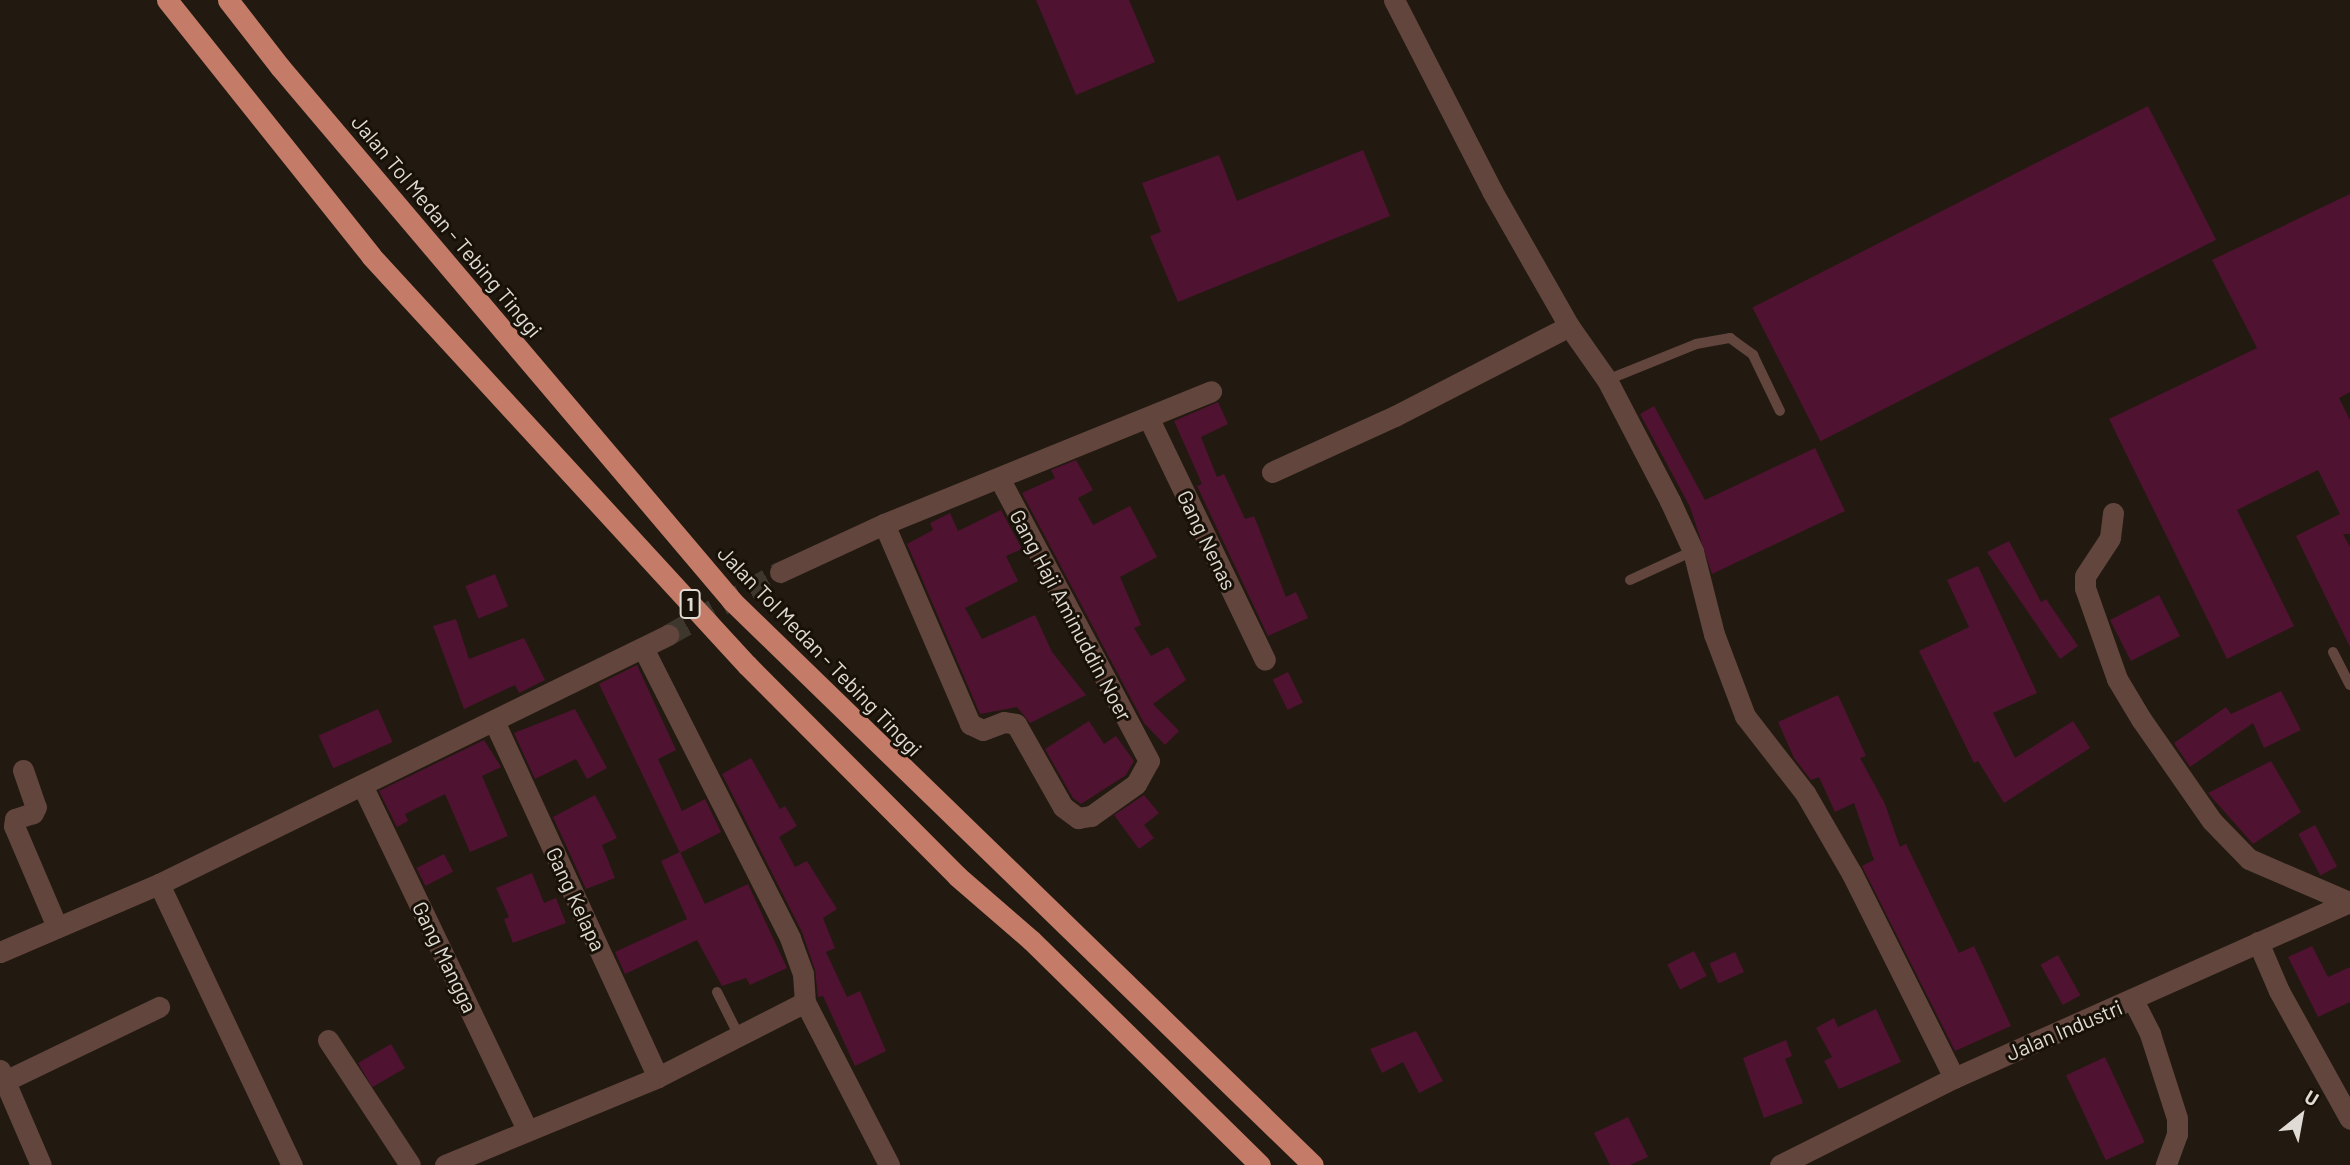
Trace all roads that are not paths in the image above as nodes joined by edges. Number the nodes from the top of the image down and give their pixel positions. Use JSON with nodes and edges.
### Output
{"nodes":[{"id":1,"x":167,"y":0,"type":"edge"},
{"id":2,"x":229,"y":0,"type":"edge"},
{"id":3,"x":1394,"y":0,"type":"edge"},
{"id":4,"x":1569,"y":326,"type":"junction"},
{"id":5,"x":1607,"y":380,"type":"junction"},
{"id":6,"x":1211,"y":391,"type":"dead end"},
{"id":7,"x":1780,"y":411,"type":"dead end"},
{"id":8,"x":1149,"y":419,"type":"junction"},
{"id":9,"x":1272,"y":472,"type":"dead end"},
{"id":10,"x":1000,"y":480,"type":"junction"},
{"id":11,"x":2113,"y":513,"type":"dead end"},
{"id":12,"x":884,"y":524,"type":"junction"},
{"id":13,"x":1693,"y":551,"type":"junction"},
{"id":14,"x":779,"y":572,"type":"tunnel mouth"},
{"id":15,"x":1630,"y":580,"type":"dead end"},
{"id":16,"x":668,"y":635,"type":"tunnel mouth"},
{"id":17,"x":643,"y":648,"type":"junction"},
{"id":18,"x":2333,"y":652,"type":"dead end"},
{"id":19,"x":1265,"y":660,"type":"dead end"},
{"id":20,"x":2350,"y":685,"type":"edge"},
{"id":21,"x":494,"y":721,"type":"junction"},
{"id":22,"x":23,"y":771,"type":"dead end"},
{"id":23,"x":362,"y":785,"type":"junction"},
{"id":24,"x":159,"y":884,"type":"junction"},
{"id":25,"x":2350,"y":902,"type":"edge"},
{"id":26,"x":57,"y":927,"type":"junction"},
{"id":27,"x":2258,"y":942,"type":"junction"},
{"id":28,"x":0,"y":952,"type":"edge"},
{"id":29,"x":717,"y":992,"type":"dead end"},
{"id":30,"x":2133,"y":1000,"type":"junction"},
{"id":31,"x":805,"y":1002,"type":"junction"},
{"id":32,"x":159,"y":1007,"type":"dead end"},
{"id":33,"x":740,"y":1038,"type":"junction"},
{"id":34,"x":328,"y":1040,"type":"dead end"},
{"id":35,"x":3,"y":1076,"type":"edge"},
{"id":36,"x":658,"y":1077,"type":"junction"},
{"id":37,"x":1954,"y":1078,"type":"junction"},
{"id":38,"x":2350,"y":1119,"type":"edge"},
{"id":39,"x":527,"y":1129,"type":"junction"},
{"id":40,"x":1786,"y":1164,"type":"edge"},
{"id":41,"x":41,"y":1165,"type":"edge"},
{"id":42,"x":292,"y":1165,"type":"edge"},
{"id":43,"x":411,"y":1165,"type":"edge"},
{"id":44,"x":446,"y":1165,"type":"edge"},
{"id":45,"x":888,"y":1165,"type":"edge"},
{"id":46,"x":1260,"y":1165,"type":"edge"},
{"id":47,"x":1313,"y":1165,"type":"edge"},
{"id":48,"x":2166,"y":1165,"type":"edge"}],
"edges":[{"from":1,"to":46,"type":"highway","number":"1"},
{"from":2,"to":47,"type":"highway","name":"Jalan Tol Medan - Tebing Tinggi","number":"1"},
{"from":3,"to":4,"type":"street"},
{"from":4,"to":5,"type":"street"},
{"from":4,"to":9,"type":"street"},
{"from":5,"to":7,"type":"lane"},
{"from":5,"to":13,"type":"street"},
{"from":6,"to":8,"type":"street"},
{"from":8,"to":10,"type":"street"},
{"from":8,"to":19,"type":"street","name":"Gang Nenas"},
{"from":10,"to":12,"type":"street"},
{"from":10,"to":12,"type":"street","name":"Gang Haji Aminuddin Noer"},
{"from":11,"to":25,"type":"street"},
{"from":12,"to":14,"type":"street"},
{"from":13,"to":15,"type":"lane"},
{"from":13,"to":37,"type":"street"},
{"from":16,"to":17,"type":"street"},
{"from":17,"to":21,"type":"street"},
{"from":17,"to":31,"type":"street"},
{"from":18,"to":20,"type":"lane"},
{"from":21,"to":23,"type":"street"},
{"from":21,"to":36,"type":"street","name":"Gang Kelapa"},
{"from":22,"to":26,"type":"street"},
{"from":23,"to":24,"type":"street"},
{"from":23,"to":39,"type":"street","name":"Gang Mangga"},
{"from":24,"to":26,"type":"street"},
{"from":24,"to":42,"type":"street"},
{"from":25,"to":27,"type":"street","name":"Jalan Industri"},
{"from":26,"to":28,"type":"street"},
{"from":27,"to":30,"type":"street","name":"Jalan Industri"},
{"from":27,"to":38,"type":"street"},
{"from":29,"to":33,"type":"lane"},
{"from":30,"to":37,"type":"street","name":"Jalan Industri"},
{"from":30,"to":48,"type":"street"},
{"from":31,"to":33,"type":"street"},
{"from":31,"to":45,"type":"street"},
{"from":32,"to":35,"type":"street"},
{"from":33,"to":36,"type":"street"},
{"from":34,"to":43,"type":"street"},
{"from":35,"to":41,"type":"street"},
{"from":36,"to":39,"type":"street"},
{"from":37,"to":40,"type":"street","name":"Jalan Industri"},
{"from":39,"to":44,"type":"street"}]}
